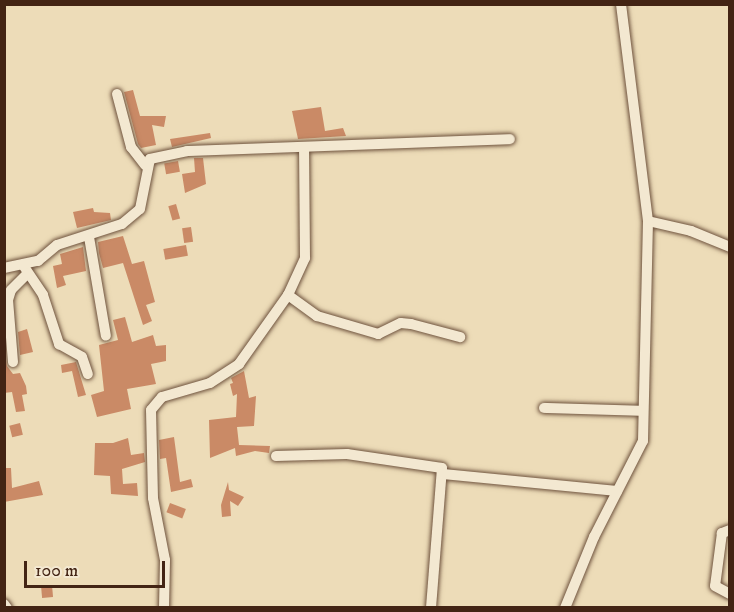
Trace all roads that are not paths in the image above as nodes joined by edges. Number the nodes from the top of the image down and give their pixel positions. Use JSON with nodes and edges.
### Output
{"nodes":[{"id":1,"x":621,"y":4,"type":"edge"},
{"id":2,"x":117,"y":94,"type":"dead end"},
{"id":3,"x":510,"y":139,"type":"dead end"},
{"id":4,"x":304,"y":149,"type":"junction"},
{"id":5,"x":146,"y":165,"type":"junction"},
{"id":6,"x":648,"y":221,"type":"junction"},
{"id":7,"x":88,"y":237,"type":"junction"},
{"id":8,"x":729,"y":247,"type":"edge"},
{"id":9,"x":4,"y":268,"type":"edge"},
{"id":10,"x":25,"y":270,"type":"junction"},
{"id":11,"x":288,"y":295,"type":"junction"},
{"id":12,"x":106,"y":336,"type":"dead end"},
{"id":13,"x":460,"y":337,"type":"dead end"},
{"id":14,"x":13,"y":362,"type":"dead end"},
{"id":15,"x":88,"y":374,"type":"dead end"},
{"id":16,"x":544,"y":408,"type":"dead end"},
{"id":17,"x":643,"y":411,"type":"junction"},
{"id":18,"x":276,"y":456,"type":"dead end"},
{"id":19,"x":443,"y":474,"type":"junction"},
{"id":20,"x":617,"y":491,"type":"junction"},
{"id":21,"x":729,"y":530,"type":"edge"},
{"id":22,"x":729,"y":594,"type":"edge"},
{"id":23,"x":164,"y":608,"type":"edge"},
{"id":24,"x":431,"y":608,"type":"edge"},
{"id":25,"x":565,"y":608,"type":"edge"}],
"edges":[{"from":1,"to":6,"type":"street"},
{"from":2,"to":5,"type":"street"},
{"from":3,"to":4,"type":"street"},
{"from":4,"to":5,"type":"street"},
{"from":4,"to":11,"type":"street"},
{"from":5,"to":7,"type":"street"},
{"from":6,"to":8,"type":"street"},
{"from":6,"to":17,"type":"street"},
{"from":7,"to":10,"type":"street"},
{"from":7,"to":12,"type":"street"},
{"from":9,"to":10,"type":"street"},
{"from":10,"to":14,"type":"street"},
{"from":10,"to":15,"type":"street"},
{"from":11,"to":13,"type":"street"},
{"from":11,"to":23,"type":"street"},
{"from":16,"to":17,"type":"street"},
{"from":17,"to":20,"type":"street"},
{"from":18,"to":19,"type":"street"},
{"from":19,"to":20,"type":"street"},
{"from":19,"to":24,"type":"street"},
{"from":20,"to":25,"type":"street"},
{"from":21,"to":22,"type":"street"}]}
